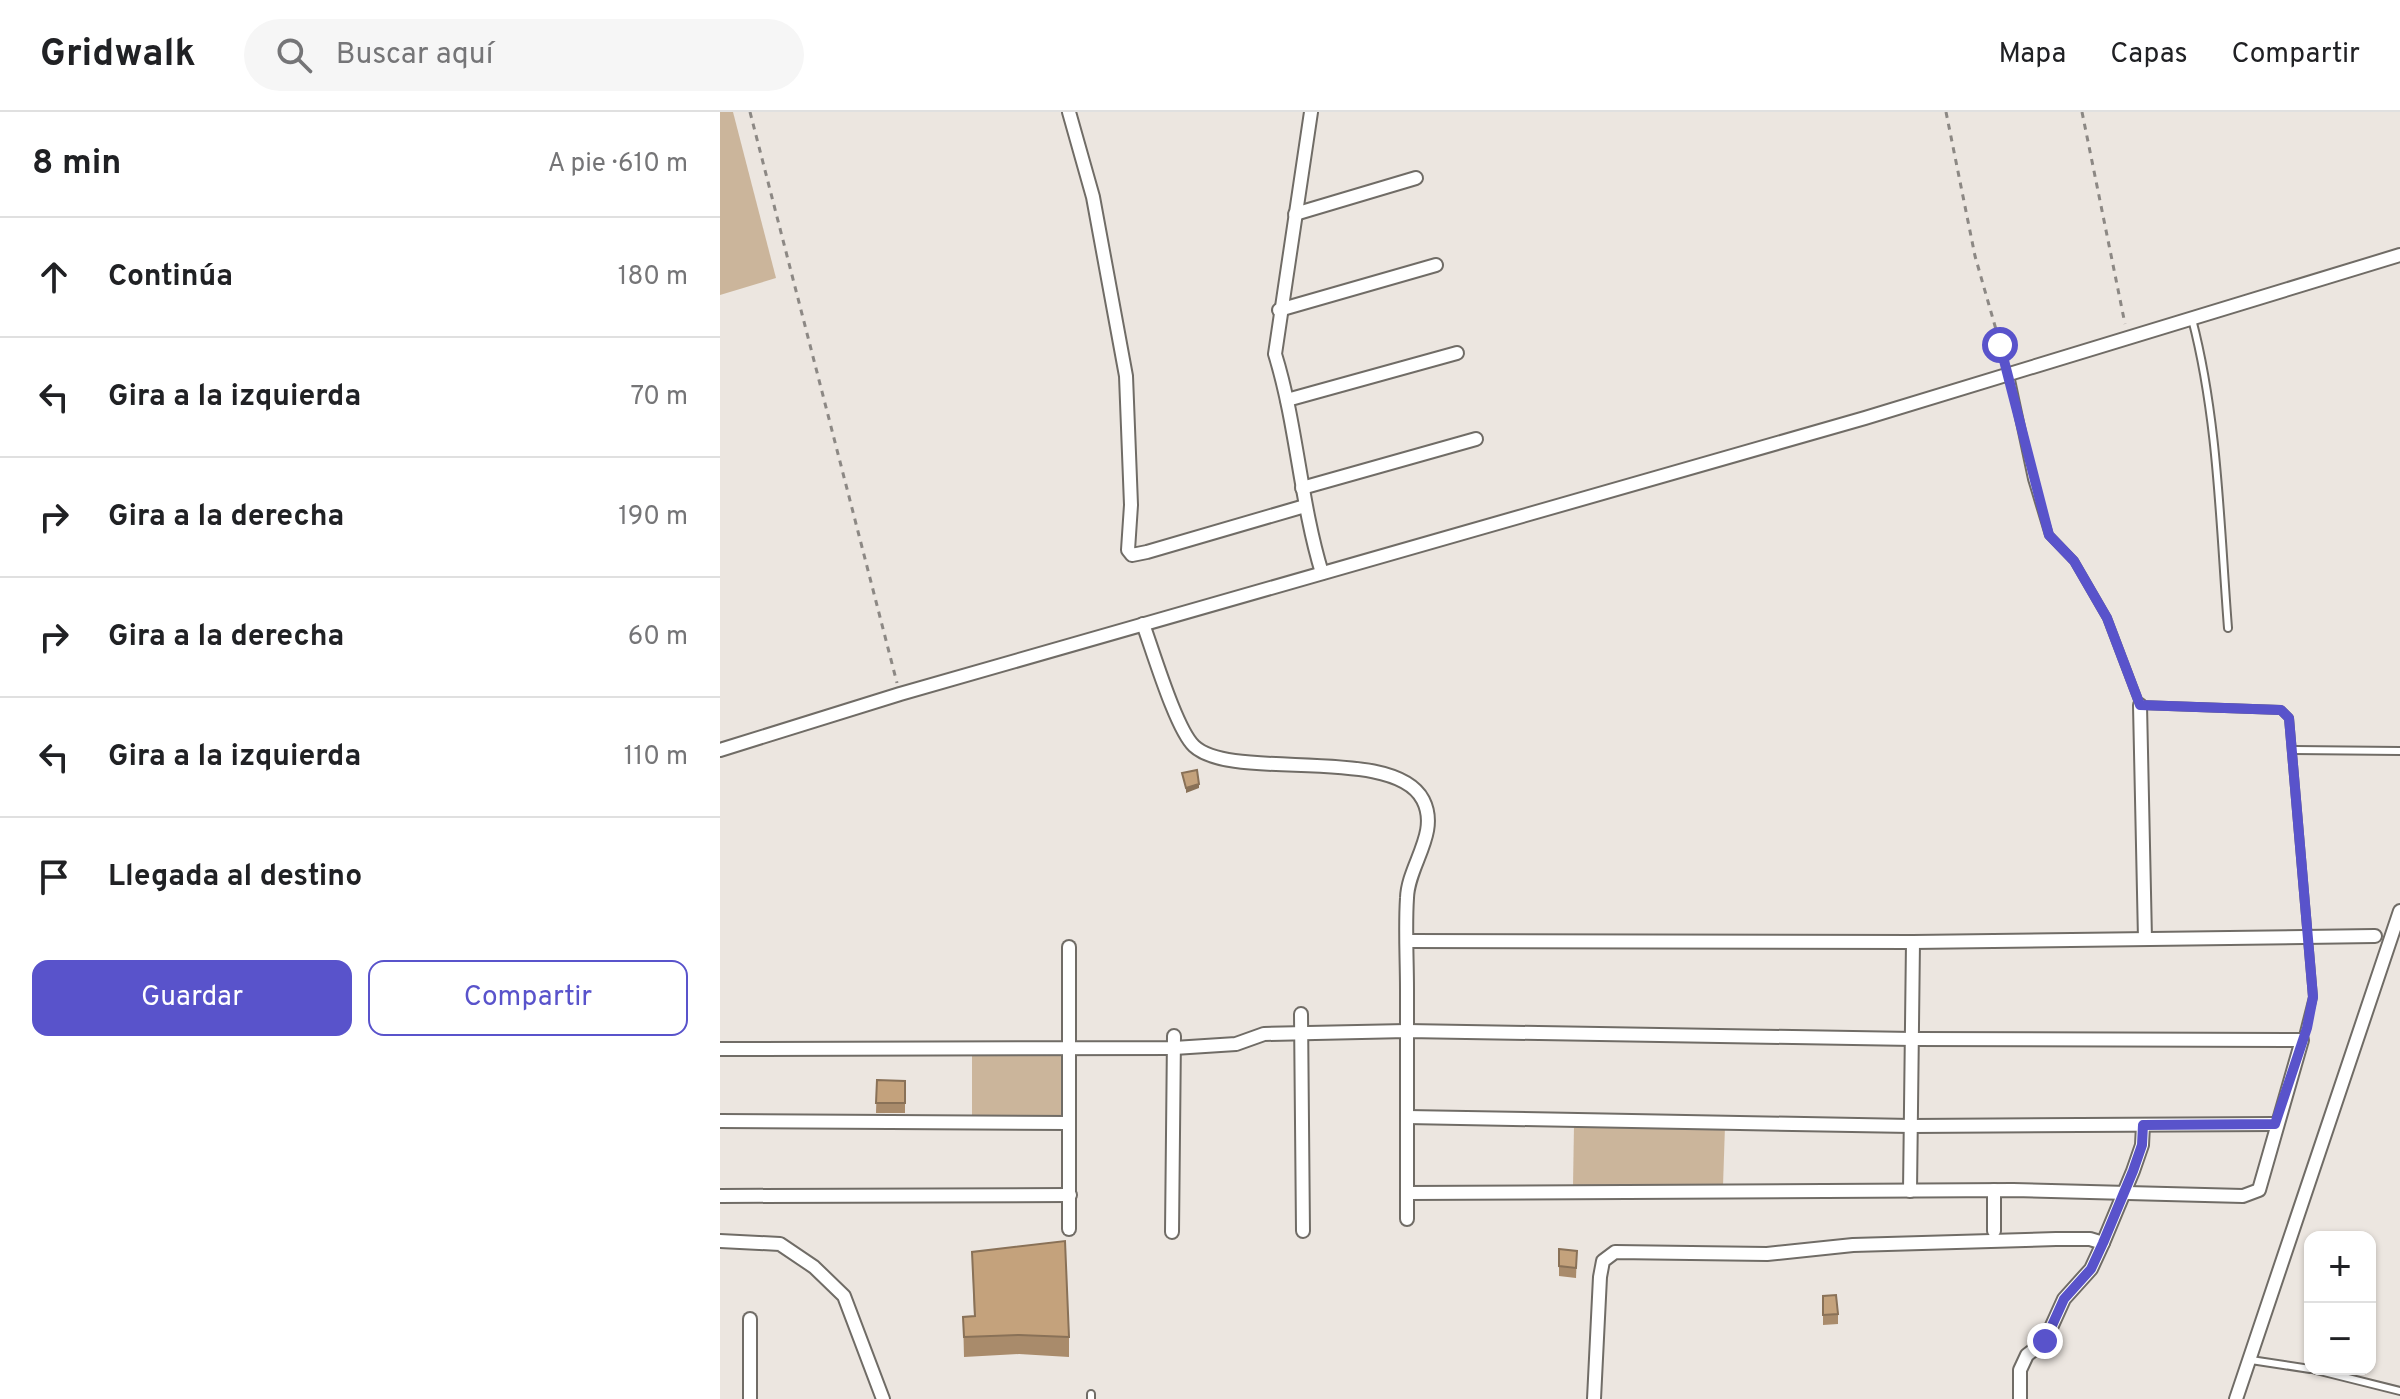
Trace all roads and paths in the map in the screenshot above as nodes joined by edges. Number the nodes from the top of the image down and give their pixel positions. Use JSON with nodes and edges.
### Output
{"nodes":[{"id":1,"x":750,"y":112,"type":"edge"},
{"id":2,"x":1069,"y":112,"type":"edge"},
{"id":3,"x":1946,"y":112,"type":"edge"},
{"id":4,"x":2082,"y":112,"type":"edge"},
{"id":5,"x":1315,"y":113,"type":"edge"},
{"id":6,"x":1416,"y":178,"type":"dead end"},
{"id":7,"x":1295,"y":214,"type":"junction"},
{"id":8,"x":2400,"y":255,"type":"edge"},
{"id":9,"x":1436,"y":265,"type":"dead end"},
{"id":10,"x":1279,"y":310,"type":"junction"},
{"id":11,"x":2192,"y":319,"type":"junction"},
{"id":12,"x":2127,"y":337,"type":"junction"},
{"id":13,"x":1457,"y":353,"type":"dead end"},
{"id":14,"x":2009,"y":372,"type":"junction"},
{"id":15,"x":1287,"y":400,"type":"junction"},
{"id":16,"x":1476,"y":439,"type":"dead end"},
{"id":17,"x":1302,"y":488,"type":"junction"},
{"id":18,"x":1305,"y":506,"type":"junction"},
{"id":19,"x":1322,"y":573,"type":"junction"},
{"id":20,"x":1143,"y":624,"type":"junction"},
{"id":21,"x":2228,"y":628,"type":"dead end"},
{"id":22,"x":900,"y":694,"type":"junction"},
{"id":23,"x":2140,"y":705,"type":"junction"},
{"id":24,"x":720,"y":750,"type":"edge"},
{"id":25,"x":2294,"y":750,"type":"junction"},
{"id":26,"x":2400,"y":751,"type":"edge"},
{"id":27,"x":2400,"y":911,"type":"edge"},
{"id":28,"x":2375,"y":936,"type":"dead end"},
{"id":29,"x":2309,"y":937,"type":"junction"},
{"id":30,"x":2145,"y":939,"type":"junction"},
{"id":31,"x":1408,"y":941,"type":"junction"},
{"id":32,"x":1913,"y":942,"type":"junction"},
{"id":33,"x":1069,"y":947,"type":"dead end"},
{"id":34,"x":1301,"y":1014,"type":"dead end"},
{"id":35,"x":1407,"y":1031,"type":"junction"},
{"id":36,"x":1302,"y":1034,"type":"junction"},
{"id":37,"x":1913,"y":1039,"type":"junction"},
{"id":38,"x":2302,"y":1040,"type":"junction"},
{"id":39,"x":1174,"y":1042,"type":"junction"},
{"id":40,"x":1068,"y":1048,"type":"junction"},
{"id":41,"x":720,"y":1049,"type":"edge"},
{"id":42,"x":1407,"y":1117,"type":"junction"},
{"id":43,"x":720,"y":1121,"type":"edge"},
{"id":44,"x":1069,"y":1123,"type":"junction"},
{"id":45,"x":2275,"y":1124,"type":"junction"},
{"id":46,"x":2143,"y":1125,"type":"junction"},
{"id":47,"x":1911,"y":1126,"type":"junction"},
{"id":48,"x":1994,"y":1190,"type":"junction"},
{"id":49,"x":1910,"y":1191,"type":"junction"},
{"id":50,"x":1407,"y":1193,"type":"junction"},
{"id":51,"x":2122,"y":1193,"type":"junction"},
{"id":52,"x":1070,"y":1195,"type":"junction"},
{"id":53,"x":720,"y":1196,"type":"edge"},
{"id":54,"x":1407,"y":1219,"type":"dead end"},
{"id":55,"x":1069,"y":1229,"type":"dead end"},
{"id":56,"x":1303,"y":1231,"type":"dead end"},
{"id":57,"x":1994,"y":1231,"type":"dead end"},
{"id":58,"x":1172,"y":1232,"type":"dead end"},
{"id":59,"x":720,"y":1241,"type":"edge"},
{"id":60,"x":2103,"y":1243,"type":"junction"},
{"id":61,"x":750,"y":1319,"type":"dead end"},
{"id":62,"x":2251,"y":1360,"type":"junction"},
{"id":63,"x":2304,"y":1368,"type":"edge"},
{"id":64,"x":2335,"y":1375,"type":"edge"},
{"id":65,"x":2400,"y":1391,"type":"edge"},
{"id":66,"x":750,"y":1399,"type":"edge"},
{"id":67,"x":883,"y":1399,"type":"edge"},
{"id":68,"x":1594,"y":1399,"type":"edge"},
{"id":69,"x":2020,"y":1399,"type":"edge"},
{"id":70,"x":2236,"y":1399,"type":"edge"}],
"edges":[{"from":1,"to":22,"type":"path"},
{"from":2,"to":18,"type":"street"},
{"from":3,"to":14,"type":"path"},
{"from":4,"to":12,"type":"path"},
{"from":5,"to":7,"type":"street"},
{"from":6,"to":7,"type":"street"},
{"from":7,"to":10,"type":"street"},
{"from":8,"to":11,"type":"street"},
{"from":9,"to":10,"type":"street"},
{"from":10,"to":15,"type":"street"},
{"from":11,"to":12,"type":"street"},
{"from":11,"to":21,"type":"lane"},
{"from":12,"to":14,"type":"street"},
{"from":13,"to":15,"type":"street"},
{"from":14,"to":19,"type":"street"},
{"from":14,"to":23,"type":"lane"},
{"from":15,"to":17,"type":"street"},
{"from":16,"to":17,"type":"street"},
{"from":17,"to":18,"type":"street"},
{"from":18,"to":19,"type":"street"},
{"from":19,"to":20,"type":"street"},
{"from":20,"to":22,"type":"street"},
{"from":20,"to":31,"type":"street"},
{"from":22,"to":24,"type":"street"},
{"from":23,"to":25,"type":"lane"},
{"from":23,"to":30,"type":"street"},
{"from":25,"to":26,"type":"lane"},
{"from":25,"to":29,"type":"lane"},
{"from":27,"to":62,"type":"street"},
{"from":28,"to":29,"type":"street"},
{"from":29,"to":30,"type":"street"},
{"from":29,"to":38,"type":"lane"},
{"from":30,"to":32,"type":"street"},
{"from":31,"to":32,"type":"street"},
{"from":31,"to":35,"type":"street"},
{"from":32,"to":37,"type":"street"},
{"from":33,"to":40,"type":"street"},
{"from":34,"to":36,"type":"street"},
{"from":35,"to":36,"type":"street"},
{"from":35,"to":37,"type":"street"},
{"from":35,"to":42,"type":"street"},
{"from":36,"to":39,"type":"street"},
{"from":36,"to":56,"type":"street"},
{"from":37,"to":38,"type":"street"},
{"from":37,"to":47,"type":"street"},
{"from":38,"to":45,"type":"street"},
{"from":39,"to":40,"type":"street"},
{"from":39,"to":58,"type":"street"},
{"from":40,"to":41,"type":"street"},
{"from":40,"to":44,"type":"street"},
{"from":42,"to":47,"type":"street"},
{"from":42,"to":50,"type":"street"},
{"from":43,"to":44,"type":"street"},
{"from":44,"to":52,"type":"street"},
{"from":45,"to":46,"type":"street"},
{"from":45,"to":51,"type":"street"},
{"from":46,"to":47,"type":"street"},
{"from":46,"to":51,"type":"street"},
{"from":47,"to":49,"type":"street"},
{"from":48,"to":49,"type":"street"},
{"from":48,"to":51,"type":"street"},
{"from":48,"to":57,"type":"street"},
{"from":49,"to":50,"type":"street"},
{"from":50,"to":54,"type":"street"},
{"from":51,"to":60,"type":"street"},
{"from":52,"to":53,"type":"street"},
{"from":52,"to":55,"type":"street"},
{"from":59,"to":67,"type":"street"},
{"from":60,"to":68,"type":"street"},
{"from":60,"to":69,"type":"street"},
{"from":61,"to":66,"type":"street"},
{"from":62,"to":63,"type":"lane"},
{"from":62,"to":70,"type":"street"},
{"from":64,"to":65,"type":"lane"}]}
